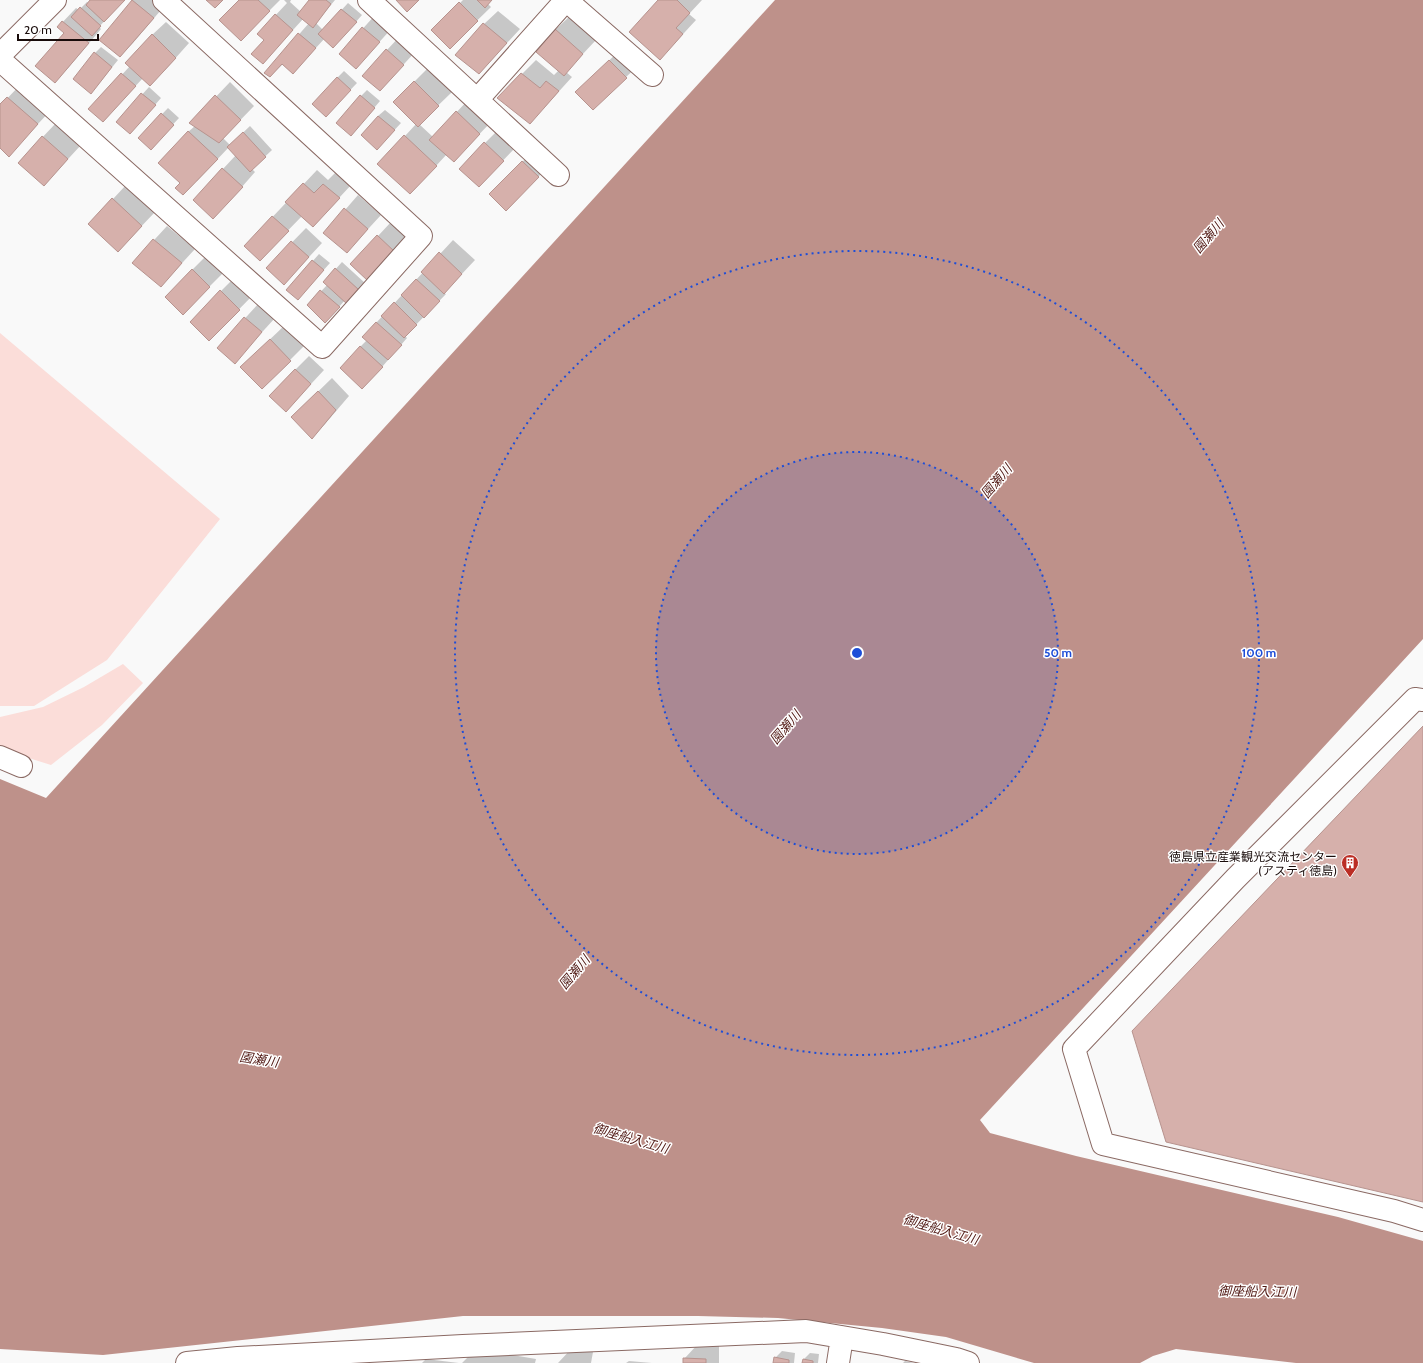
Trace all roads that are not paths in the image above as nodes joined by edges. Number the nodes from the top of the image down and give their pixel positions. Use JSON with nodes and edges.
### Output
{"nodes":[{"id":1,"x":55,"y":0,"type":"edge"},
{"id":2,"x":164,"y":0,"type":"edge"},
{"id":3,"x":369,"y":0,"type":"edge"},
{"id":4,"x":566,"y":0,"type":"edge"},
{"id":5,"x":0,"y":55,"type":"edge"},
{"id":6,"x":0,"y":60,"type":"edge"},
{"id":7,"x":652,"y":75,"type":"dead end"},
{"id":8,"x":477,"y":100,"type":"junction"},
{"id":9,"x":558,"y":175,"type":"dead end"},
{"id":10,"x":1423,"y":700,"type":"edge"},
{"id":11,"x":0,"y":757,"type":"edge"},
{"id":12,"x":21,"y":766,"type":"dead end"},
{"id":13,"x":1423,"y":1220,"type":"edge"},
{"id":14,"x":842,"y":1337,"type":"junction"},
{"id":15,"x":535,"y":1354,"type":"edge"},
{"id":16,"x":387,"y":1357,"type":"edge"},
{"id":17,"x":238,"y":1361,"type":"edge"},
{"id":18,"x":187,"y":1363,"type":"edge"},
{"id":19,"x":838,"y":1363,"type":"edge"},
{"id":20,"x":968,"y":1363,"type":"edge"}],
"edges":[{"from":1,"to":5,"type":"street"},
{"from":2,"to":6,"type":"street"},
{"from":3,"to":8,"type":"street"},
{"from":4,"to":7,"type":"street"},
{"from":4,"to":8,"type":"street"},
{"from":8,"to":9,"type":"street"},
{"from":10,"to":13,"type":"street"},
{"from":11,"to":12,"type":"street"},
{"from":14,"to":15,"type":"street"},
{"from":14,"to":19,"type":"street"},
{"from":14,"to":20,"type":"street"},
{"from":15,"to":16,"type":"street"},
{"from":16,"to":17,"type":"street"},
{"from":17,"to":18,"type":"street"}]}
